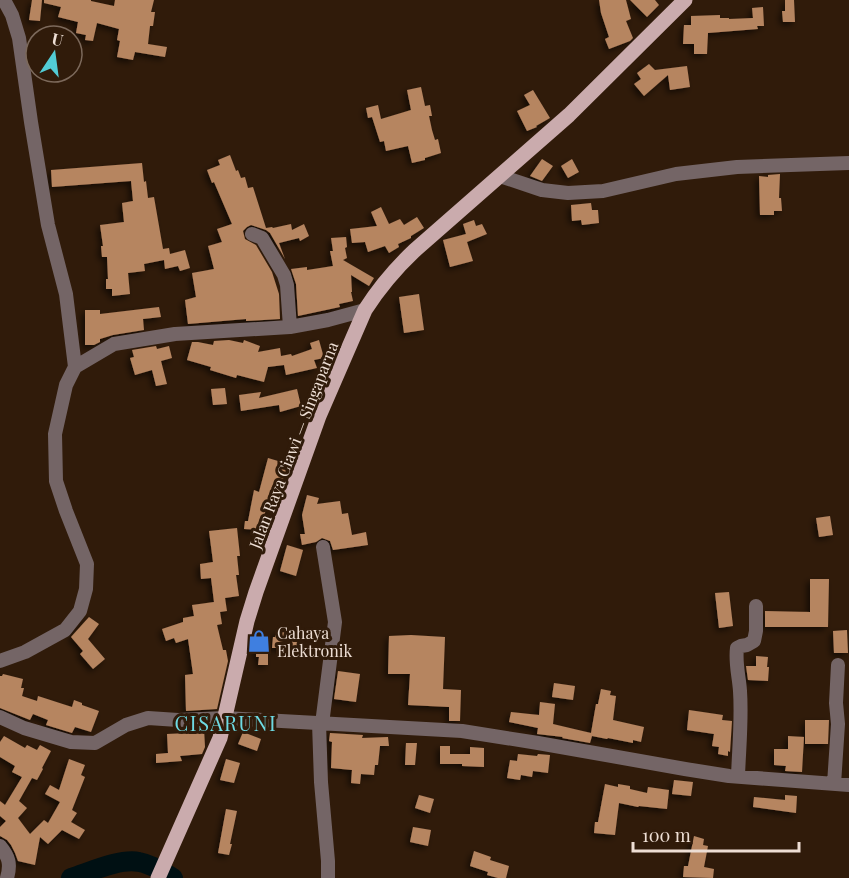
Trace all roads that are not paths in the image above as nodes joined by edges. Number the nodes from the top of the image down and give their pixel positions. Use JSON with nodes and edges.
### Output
{"nodes":[{"id":1,"x":4,"y":0,"type":"edge"},
{"id":2,"x":11,"y":0,"type":"edge"},
{"id":3,"x":685,"y":0,"type":"edge"},
{"id":4,"x":12,"y":15,"type":"junction"},
{"id":5,"x":849,"y":163,"type":"edge"},
{"id":6,"x":500,"y":176,"type":"junction"},
{"id":7,"x":252,"y":234,"type":"dead end"},
{"id":8,"x":365,"y":310,"type":"junction"},
{"id":9,"x":290,"y":327,"type":"junction"},
{"id":10,"x":75,"y":367,"type":"junction"},
{"id":11,"x":323,"y":547,"type":"dead end"},
{"id":12,"x":756,"y":606,"type":"dead end"},
{"id":13,"x":0,"y":661,"type":"edge"},
{"id":14,"x":838,"y":665,"type":"dead end"},
{"id":15,"x":0,"y":717,"type":"edge"},
{"id":16,"x":225,"y":718,"type":"junction"},
{"id":17,"x":321,"y":724,"type":"junction"},
{"id":18,"x":738,"y":776,"type":"junction"},
{"id":19,"x":834,"y":783,"type":"junction"},
{"id":20,"x":849,"y":785,"type":"edge"},
{"id":21,"x":0,"y":846,"type":"edge"},
{"id":22,"x":160,"y":873,"type":"edge"},
{"id":23,"x":7,"y":878,"type":"edge"},
{"id":24,"x":328,"y":878,"type":"edge"}],
"edges":[{"from":1,"to":4,"type":"street"},
{"from":2,"to":4,"type":"street"},
{"from":3,"to":6,"type":"main road","name":"Jalan Raya Ciawi — Singaparna"},
{"from":4,"to":10,"type":"street"},
{"from":5,"to":6,"type":"street"},
{"from":6,"to":8,"type":"main road","name":"Jalan Raya Ciawi — Singaparna"},
{"from":7,"to":9,"type":"street"},
{"from":8,"to":9,"type":"street"},
{"from":8,"to":16,"type":"main road","name":"Jalan Raya Ciawi — Singaparna"},
{"from":9,"to":10,"type":"street"},
{"from":10,"to":13,"type":"street"},
{"from":11,"to":17,"type":"street"},
{"from":12,"to":18,"type":"street"},
{"from":14,"to":19,"type":"street"},
{"from":15,"to":16,"type":"street"},
{"from":16,"to":17,"type":"street"},
{"from":16,"to":22,"type":"main road","name":"Jalan Raya Ciawi — Singaparna"},
{"from":17,"to":18,"type":"street"},
{"from":17,"to":24,"type":"street"},
{"from":18,"to":19,"type":"street"},
{"from":19,"to":20,"type":"street"},
{"from":21,"to":23,"type":"street"}]}
